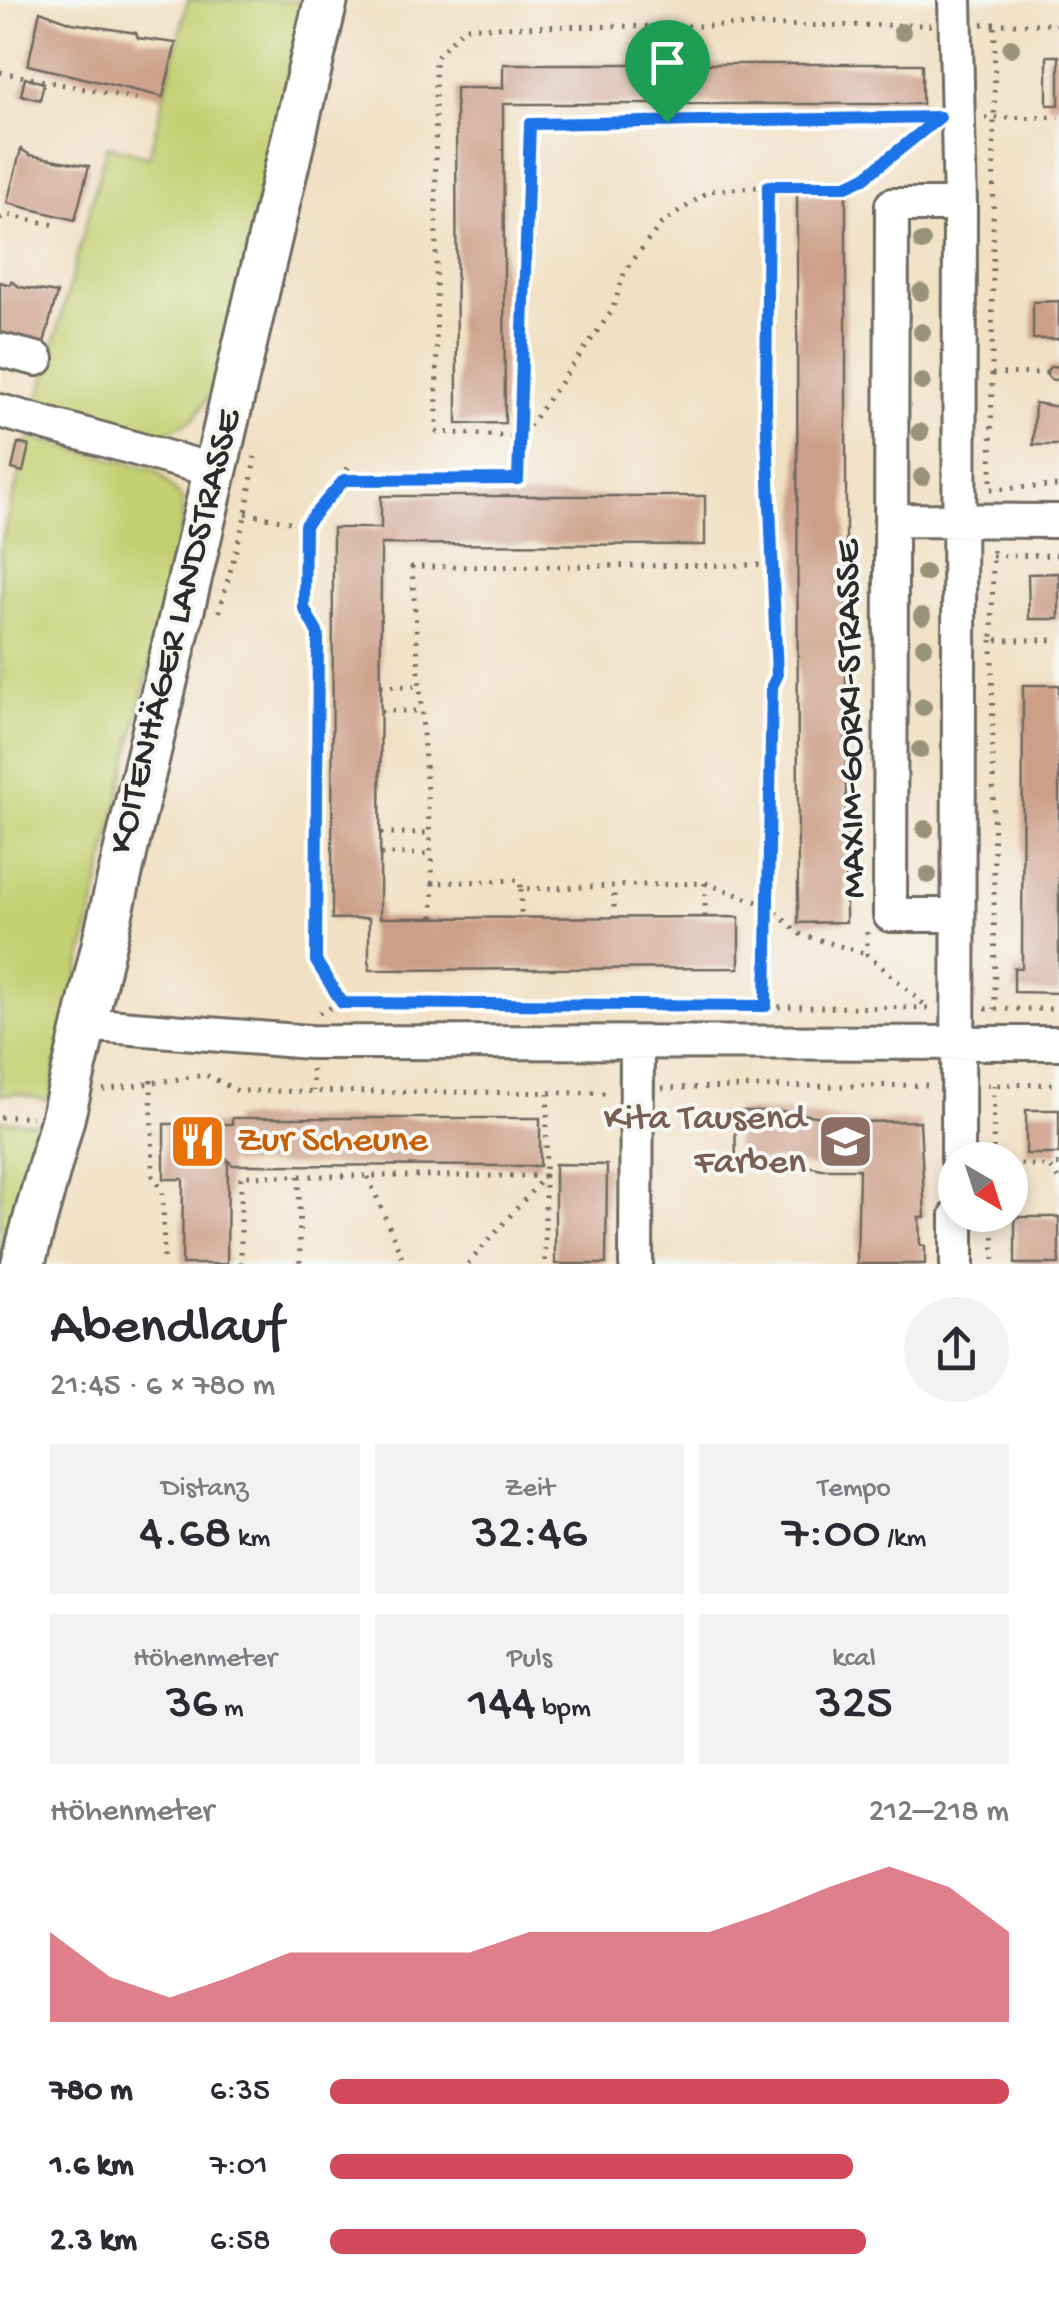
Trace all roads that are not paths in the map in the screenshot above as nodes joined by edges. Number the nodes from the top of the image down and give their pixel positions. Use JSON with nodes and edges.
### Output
{"nodes":[{"id":1,"x":326,"y":0,"type":"edge"},
{"id":2,"x":946,"y":23,"type":"edge"},
{"id":3,"x":960,"y":205,"type":"junction"},
{"id":4,"x":0,"y":350,"type":"edge"},
{"id":5,"x":37,"y":360,"type":"dead end"},
{"id":6,"x":0,"y":412,"type":"edge"},
{"id":7,"x":216,"y":471,"type":"junction"},
{"id":8,"x":891,"y":520,"type":"junction"},
{"id":9,"x":957,"y":521,"type":"junction"},
{"id":10,"x":1059,"y":521,"type":"edge"},
{"id":11,"x":958,"y":915,"type":"junction"},
{"id":12,"x":82,"y":1024,"type":"junction"},
{"id":13,"x":1059,"y":1043,"type":"edge"},
{"id":14,"x":958,"y":1044,"type":"junction"},
{"id":15,"x":637,"y":1045,"type":"junction"},
{"id":16,"x":958,"y":1142,"type":"edge"},
{"id":17,"x":958,"y":1232,"type":"edge"},
{"id":18,"x":23,"y":1258,"type":"edge"},
{"id":19,"x":636,"y":1264,"type":"edge"},
{"id":20,"x":957,"y":1264,"type":"edge"}],
"edges":[{"from":1,"to":7,"type":"main road","name":"KOITENHÄGER LANDSTRASSE"},
{"from":2,"to":3,"type":"street"},
{"from":3,"to":8,"type":"street","name":"MAXIM-GORKI-STRASSE"},
{"from":3,"to":9,"type":"street"},
{"from":4,"to":5,"type":"street"},
{"from":6,"to":7,"type":"street"},
{"from":7,"to":12,"type":"main road","name":"KOITENHÄGER LANDSTRASSE"},
{"from":8,"to":9,"type":"street","name":"MAXIM-GORKI-STRASSE"},
{"from":8,"to":11,"type":"street","name":"MAXIM-GORKI-STRASSE"},
{"from":9,"to":10,"type":"street","name":"MAXIM-GORKI-STRASSE"},
{"from":9,"to":11,"type":"street"},
{"from":11,"to":14,"type":"street"},
{"from":12,"to":15,"type":"street"},
{"from":12,"to":18,"type":"main road","name":"KOITENHÄGER LANDSTRASSE"},
{"from":13,"to":14,"type":"street"},
{"from":14,"to":15,"type":"street"},
{"from":14,"to":16,"type":"street"},
{"from":15,"to":19,"type":"street"},
{"from":17,"to":20,"type":"street"}]}
